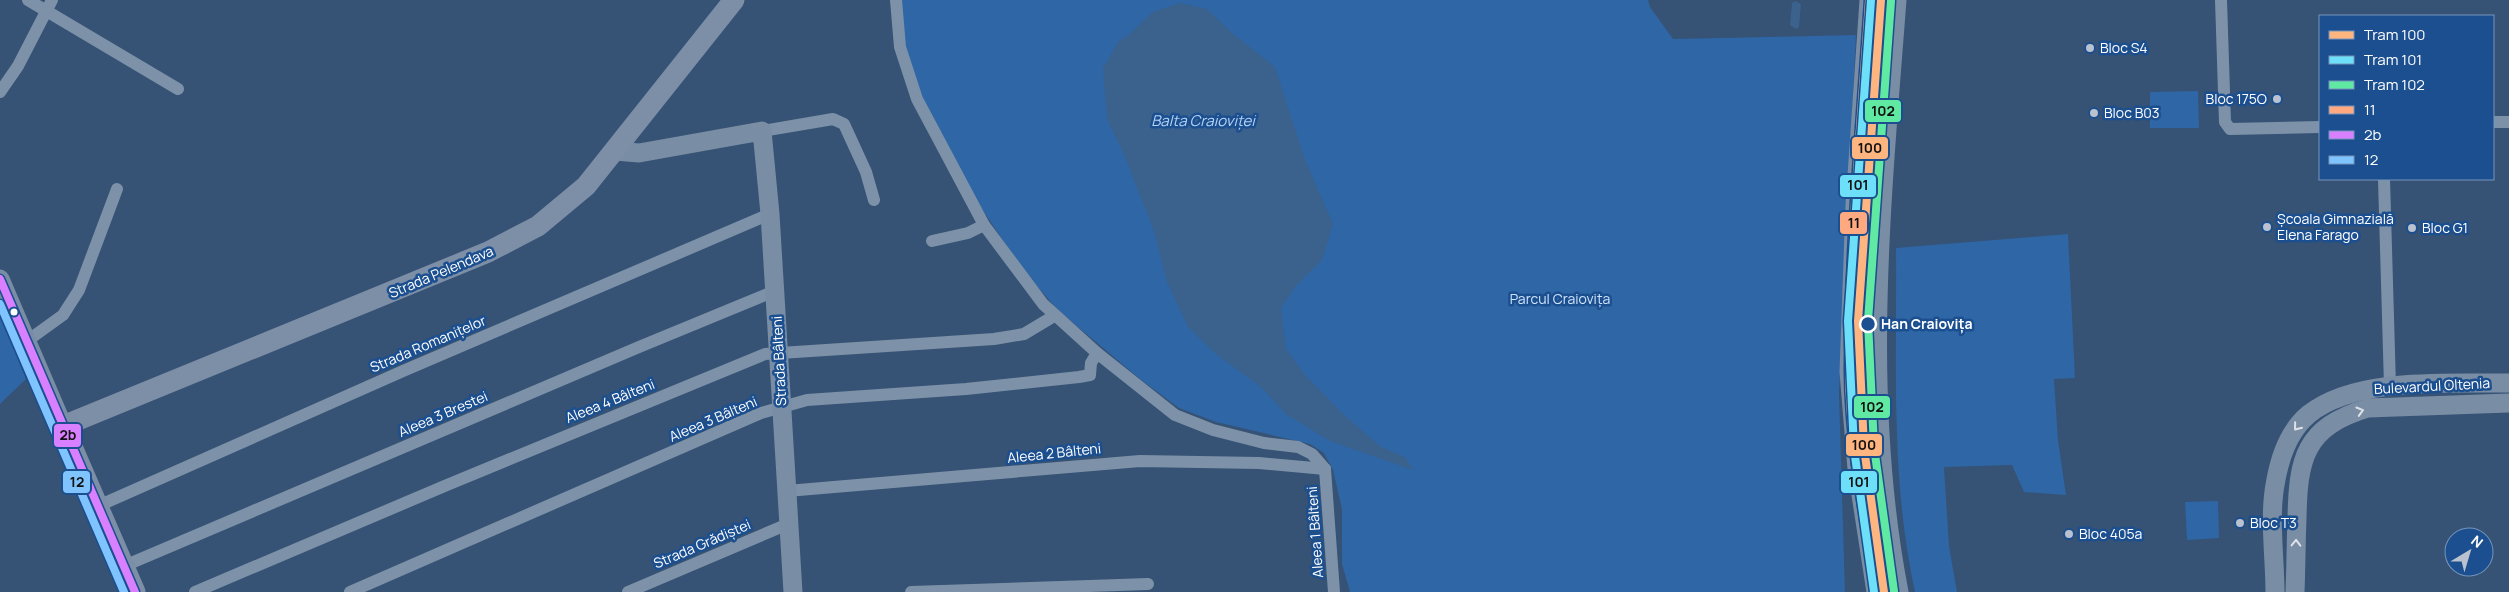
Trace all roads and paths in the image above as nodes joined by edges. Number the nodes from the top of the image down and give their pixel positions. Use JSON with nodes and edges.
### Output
{"nodes":[{"id":1,"x":28,"y":0,"type":"edge"},
{"id":2,"x":734,"y":0,"type":"edge"},
{"id":3,"x":896,"y":0,"type":"edge"},
{"id":4,"x":1869,"y":0,"type":"edge"},
{"id":5,"x":1896,"y":0,"type":"edge"},
{"id":6,"x":2221,"y":0,"type":"edge"},
{"id":7,"x":50,"y":5,"type":"edge"},
{"id":8,"x":178,"y":89,"type":"dead end"},
{"id":9,"x":0,"y":92,"type":"edge"},
{"id":10,"x":2494,"y":122,"type":"edge"},
{"id":11,"x":2509,"y":122,"type":"edge"},
{"id":12,"x":2319,"y":126,"type":"edge"},
{"id":13,"x":762,"y":131,"type":"junction"},
{"id":14,"x":615,"y":151,"type":"junction"},
{"id":15,"x":2384,"y":180,"type":"edge"},
{"id":16,"x":117,"y":189,"type":"dead end"},
{"id":17,"x":874,"y":200,"type":"dead end"},
{"id":18,"x":770,"y":214,"type":"junction"},
{"id":19,"x":984,"y":225,"type":"junction"},
{"id":20,"x":932,"y":241,"type":"dead end"},
{"id":21,"x":0,"y":279,"type":"edge"},
{"id":22,"x":775,"y":291,"type":"junction"},
{"id":23,"x":1054,"y":316,"type":"junction"},
{"id":24,"x":27,"y":341,"type":"junction"},
{"id":25,"x":1097,"y":353,"type":"junction"},
{"id":26,"x":779,"y":354,"type":"junction"},
{"id":27,"x":2509,"y":383,"type":"edge"},
{"id":28,"x":2390,"y":386,"type":"junction"},
{"id":29,"x":2509,"y":402,"type":"edge"},
{"id":30,"x":2327,"y":403,"type":"junction"},
{"id":31,"x":782,"y":407,"type":"junction"},
{"id":32,"x":2335,"y":421,"type":"junction"},
{"id":33,"x":63,"y":426,"type":"junction"},
{"id":34,"x":1325,"y":469,"type":"junction"},
{"id":35,"x":786,"y":491,"type":"junction"},
{"id":36,"x":98,"y":506,"type":"junction"},
{"id":37,"x":788,"y":524,"type":"junction"},
{"id":38,"x":124,"y":566,"type":"junction"},
{"id":39,"x":1148,"y":584,"type":"dead end"},
{"id":40,"x":1072,"y":590,"type":"edge"},
{"id":41,"x":135,"y":592,"type":"edge"},
{"id":42,"x":194,"y":592,"type":"edge"},
{"id":43,"x":350,"y":592,"type":"edge"},
{"id":44,"x":628,"y":592,"type":"edge"},
{"id":45,"x":793,"y":592,"type":"edge"},
{"id":46,"x":910,"y":592,"type":"edge"},
{"id":47,"x":1334,"y":592,"type":"edge"},
{"id":48,"x":1876,"y":592,"type":"edge"},
{"id":49,"x":1899,"y":592,"type":"edge"},
{"id":50,"x":2275,"y":592,"type":"edge"},
{"id":51,"x":2295,"y":592,"type":"edge"}],
"edges":[{"from":1,"to":7,"type":"street"},
{"from":2,"to":14,"type":"main road","name":"Strada Pelendava"},
{"from":3,"to":19,"type":"street"},
{"from":4,"to":48,"type":"street"},
{"from":5,"to":49,"type":"street"},
{"from":6,"to":12,"type":"street"},
{"from":7,"to":8,"type":"street"},
{"from":7,"to":9,"type":"street"},
{"from":10,"to":11,"type":"street"},
{"from":13,"to":14,"type":"street"},
{"from":13,"to":17,"type":"street"},
{"from":13,"to":18,"type":"street","name":"Strada Bâlteni"},
{"from":14,"to":33,"type":"main road","name":"Strada Pelendava"},
{"from":15,"to":28,"type":"street"},
{"from":16,"to":24,"type":"street"},
{"from":18,"to":22,"type":"street","name":"Strada Bâlteni"},
{"from":18,"to":36,"type":"street","name":"Strada Romanițelor"},
{"from":19,"to":20,"type":"street"},
{"from":19,"to":23,"type":"street"},
{"from":21,"to":24,"type":"street"},
{"from":22,"to":26,"type":"street","name":"Strada Bâlteni"},
{"from":22,"to":38,"type":"street","name":"Aleea 3 Brestei"},
{"from":23,"to":25,"type":"street"},
{"from":23,"to":26,"type":"street","name":"Aleea 4 Bâlteni"},
{"from":24,"to":33,"type":"street"},
{"from":25,"to":31,"type":"street","name":"Aleea 3 Bâlteni"},
{"from":25,"to":34,"type":"street"},
{"from":26,"to":31,"type":"street","name":"Strada Bâlteni"},
{"from":26,"to":42,"type":"street","name":"Aleea 4 Bâlteni"},
{"from":27,"to":28,"type":"street","name":"Bulevardul Oltenia"},
{"from":28,"to":30,"type":"street","name":"Bulevardul Oltenia"},
{"from":32,"to":29,"type":"street","name":"Bulevardul Oltenia","one_way":true},
{"from":30,"to":32,"type":"street"},
{"from":30,"to":50,"type":"street","name":"Bulevardul Oltenia","one_way":true},
{"from":31,"to":35,"type":"street","name":"Strada Bâlteni"},
{"from":31,"to":43,"type":"street","name":"Aleea 3 Bâlteni"},
{"from":51,"to":32,"type":"street","name":"Bulevardul Oltenia","one_way":true},
{"from":33,"to":36,"type":"main road"},
{"from":34,"to":35,"type":"street","name":"Aleea 2 Bâlteni"},
{"from":34,"to":47,"type":"street","name":"Aleea 1 Bâlteni"},
{"from":35,"to":37,"type":"street","name":"Strada Bâlteni"},
{"from":36,"to":38,"type":"main road"},
{"from":37,"to":44,"type":"street","name":"Strada Grădiștei"},
{"from":37,"to":45,"type":"street","name":"Strada Bâlteni"},
{"from":38,"to":41,"type":"main road"},
{"from":39,"to":40,"type":"street"},
{"from":40,"to":46,"type":"street"}]}
